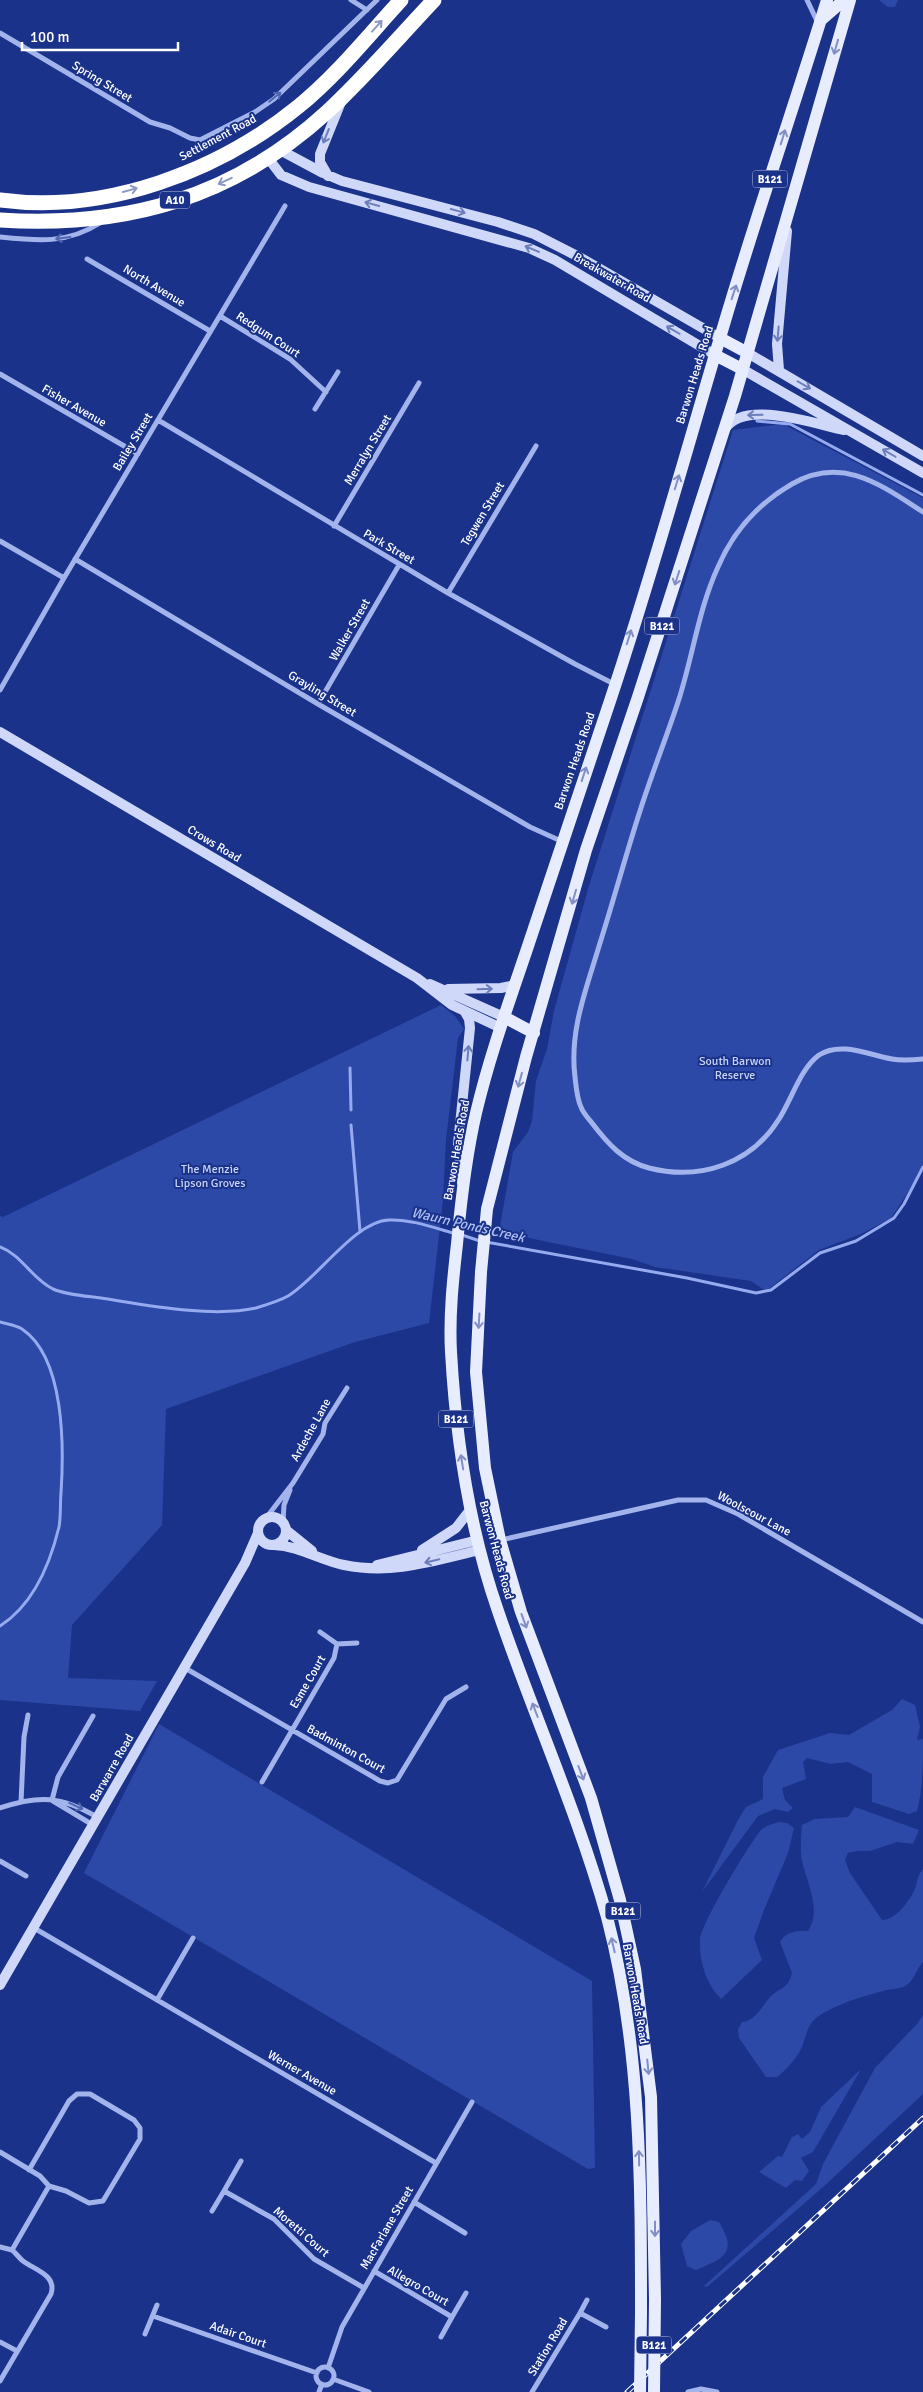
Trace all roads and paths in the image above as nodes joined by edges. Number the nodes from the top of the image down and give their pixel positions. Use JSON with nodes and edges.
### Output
{"nodes":[{"id":1,"x":351,"y":0,"type":"edge"},
{"id":2,"x":377,"y":0,"type":"edge"},
{"id":3,"x":401,"y":0,"type":"edge"},
{"id":4,"x":434,"y":0,"type":"edge"},
{"id":5,"x":807,"y":0,"type":"edge"},
{"id":6,"x":827,"y":0,"type":"edge"},
{"id":7,"x":844,"y":0,"type":"edge"},
{"id":8,"x":850,"y":0,"type":"edge"},
{"id":9,"x":367,"y":10,"type":"junction"},
{"id":10,"x":819,"y":25,"type":"junction"},
{"id":11,"x":0,"y":33,"type":"edge"},
{"id":12,"x":344,"y":96,"type":"junction"},
{"id":13,"x":255,"y":137,"type":"junction"},
{"id":14,"x":274,"y":154,"type":"junction"},
{"id":15,"x":328,"y":176,"type":"junction"},
{"id":16,"x":0,"y":200,"type":"edge"},
{"id":17,"x":423,"y":202,"type":"junction"},
{"id":18,"x":285,"y":206,"type":"dead end"},
{"id":19,"x":788,"y":216,"type":"junction"},
{"id":20,"x":419,"y":217,"type":"junction"},
{"id":21,"x":107,"y":218,"type":"junction"},
{"id":22,"x":0,"y":220,"type":"edge"},
{"id":23,"x":0,"y":237,"type":"edge"},
{"id":24,"x":87,"y":258,"type":"dead end"},
{"id":25,"x":220,"y":316,"type":"junction"},
{"id":26,"x":210,"y":331,"type":"junction"},
{"id":27,"x":720,"y":338,"type":"junction"},
{"id":28,"x":746,"y":352,"type":"junction"},
{"id":29,"x":715,"y":355,"type":"junction"},
{"id":30,"x":742,"y":369,"type":"junction"},
{"id":31,"x":780,"y":370,"type":"junction"},
{"id":32,"x":338,"y":372,"type":"dead end"},
{"id":33,"x":0,"y":374,"type":"edge"},
{"id":34,"x":419,"y":383,"type":"dead end"},
{"id":35,"x":326,"y":392,"type":"junction"},
{"id":36,"x":316,"y":410,"type":"dead end"},
{"id":37,"x":158,"y":420,"type":"junction"},
{"id":38,"x":724,"y":431,"type":"junction"},
{"id":39,"x":854,"y":433,"type":"junction"},
{"id":40,"x":536,"y":446,"type":"dead end"},
{"id":41,"x":138,"y":454,"type":"junction"},
{"id":42,"x":923,"y":456,"type":"edge"},
{"id":43,"x":923,"y":473,"type":"edge"},
{"id":44,"x":923,"y":512,"type":"edge"},
{"id":45,"x":334,"y":526,"type":"junction"},
{"id":46,"x":0,"y":541,"type":"edge"},
{"id":47,"x":75,"y":559,"type":"junction"},
{"id":48,"x":399,"y":565,"type":"junction"},
{"id":49,"x":64,"y":578,"type":"junction"},
{"id":50,"x":448,"y":593,"type":"junction"},
{"id":51,"x":615,"y":684,"type":"junction"},
{"id":52,"x":0,"y":690,"type":"edge"},
{"id":53,"x":318,"y":704,"type":"junction"},
{"id":54,"x":0,"y":732,"type":"edge"},
{"id":55,"x":561,"y":841,"type":"junction"},
{"id":56,"x":415,"y":977,"type":"junction"},
{"id":57,"x":515,"y":985,"type":"junction"},
{"id":58,"x":454,"y":992,"type":"junction"},
{"id":59,"x":465,"y":1012,"type":"junction"},
{"id":60,"x":503,"y":1023,"type":"junction"},
{"id":61,"x":534,"y":1033,"type":"junction"},
{"id":62,"x":923,"y":1059,"type":"edge"},
{"id":63,"x":463,"y":1188,"type":"junction"},
{"id":64,"x":347,"y":1388,"type":"dead end"},
{"id":65,"x":293,"y":1483,"type":"junction"},
{"id":66,"x":470,"y":1510,"type":"junction"},
{"id":67,"x":266,"y":1518,"type":"junction"},
{"id":68,"x":284,"y":1526,"type":"junction"},
{"id":69,"x":258,"y":1533,"type":"junction"},
{"id":70,"x":500,"y":1540,"type":"junction"},
{"id":71,"x":272,"y":1545,"type":"junction"},
{"id":72,"x":479,"y":1545,"type":"junction"},
{"id":73,"x":403,"y":1559,"type":"junction"},
{"id":74,"x":327,"y":1560,"type":"junction"},
{"id":75,"x":245,"y":1563,"type":"junction"},
{"id":76,"x":358,"y":1567,"type":"junction"},
{"id":77,"x":923,"y":1622,"type":"edge"},
{"id":78,"x":320,"y":1632,"type":"dead end"},
{"id":79,"x":357,"y":1643,"type":"dead end"},
{"id":80,"x":337,"y":1644,"type":"junction"},
{"id":81,"x":185,"y":1668,"type":"junction"},
{"id":82,"x":466,"y":1687,"type":"dead end"},
{"id":83,"x":28,"y":1715,"type":"dead end"},
{"id":84,"x":93,"y":1716,"type":"dead end"},
{"id":85,"x":292,"y":1730,"type":"junction"},
{"id":86,"x":262,"y":1782,"type":"dead end"},
{"id":87,"x":52,"y":1800,"type":"junction"},
{"id":88,"x":21,"y":1802,"type":"junction"},
{"id":89,"x":0,"y":1808,"type":"edge"},
{"id":90,"x":96,"y":1821,"type":"junction"},
{"id":91,"x":0,"y":1861,"type":"edge"},
{"id":92,"x":26,"y":1876,"type":"dead end"},
{"id":93,"x":34,"y":1928,"type":"junction"},
{"id":94,"x":193,"y":1938,"type":"dead end"},
{"id":95,"x":0,"y":1985,"type":"edge"},
{"id":96,"x":157,"y":2000,"type":"junction"},
{"id":97,"x":472,"y":2102,"type":"dead end"},
{"id":98,"x":0,"y":2152,"type":"edge"},
{"id":99,"x":241,"y":2161,"type":"dead end"},
{"id":100,"x":436,"y":2163,"type":"junction"},
{"id":101,"x":29,"y":2170,"type":"junction"},
{"id":102,"x":49,"y":2186,"type":"junction"},
{"id":103,"x":224,"y":2191,"type":"junction"},
{"id":104,"x":414,"y":2202,"type":"junction"},
{"id":105,"x":212,"y":2210,"type":"dead end"},
{"id":106,"x":465,"y":2233,"type":"dead end"},
{"id":107,"x":0,"y":2247,"type":"edge"},
{"id":108,"x":12,"y":2250,"type":"junction"},
{"id":109,"x":374,"y":2271,"type":"junction"},
{"id":110,"x":364,"y":2288,"type":"junction"},
{"id":111,"x":466,"y":2293,"type":"dead end"},
{"id":112,"x":587,"y":2300,"type":"dead end"},
{"id":113,"x":157,"y":2305,"type":"dead end"},
{"id":114,"x":580,"y":2313,"type":"junction"},
{"id":115,"x":153,"y":2316,"type":"junction"},
{"id":116,"x":452,"y":2317,"type":"junction"},
{"id":117,"x":606,"y":2327,"type":"dead end"},
{"id":118,"x":145,"y":2334,"type":"dead end"},
{"id":119,"x":441,"y":2337,"type":"dead end"},
{"id":120,"x":0,"y":2342,"type":"edge"},
{"id":121,"x":17,"y":2352,"type":"junction"},
{"id":122,"x":328,"y":2368,"type":"junction"},
{"id":123,"x":317,"y":2373,"type":"junction"},
{"id":124,"x":333,"y":2379,"type":"junction"},
{"id":125,"x":0,"y":2381,"type":"edge"},
{"id":126,"x":322,"y":2384,"type":"junction"},
{"id":127,"x":319,"y":2392,"type":"edge"},
{"id":128,"x":369,"y":2392,"type":"edge"},
{"id":129,"x":532,"y":2392,"type":"edge"},
{"id":130,"x":640,"y":2392,"type":"edge"},
{"id":131,"x":654,"y":2392,"type":"edge"},
{"id":132,"x":688,"y":2392,"type":"edge"},
{"id":133,"x":717,"y":2392,"type":"edge"}],
"edges":[{"from":1,"to":9,"type":"street"},
{"from":2,"to":9,"type":"street","name":"Spring Street"},
{"from":13,"to":3,"type":"highway","name":"Settlement Road","number":"A10","one_way":true},
{"from":4,"to":12,"type":"highway","number":"A10"},
{"from":5,"to":10,"type":"street"},
{"from":6,"to":10,"type":"main road","name":"Barwon Heads Road","number":"B121"},
{"from":7,"to":10,"type":"main road"},
{"from":8,"to":19,"type":"main road","name":"Barwon Heads Road","number":"B121","one_way":true},
{"from":11,"to":9,"type":"street","name":"Spring Street","one_way":true},
{"from":27,"to":10,"type":"main road","name":"Barwon Heads Road","number":"B121","one_way":true},
{"from":12,"to":14,"type":"highway","number":"A10"},
{"from":12,"to":15,"type":"street","one_way":true},
{"from":13,"to":14,"type":"highway"},
{"from":16,"to":13,"type":"highway","name":"Settlement Road","number":"A10","one_way":true},
{"from":14,"to":15,"type":"street","name":"Breakwater Road"},
{"from":20,"to":14,"type":"street","name":"Breakwater Road","one_way":true},
{"from":14,"to":21,"type":"highway","number":"A10","one_way":true},
{"from":15,"to":17,"type":"street","name":"Breakwater Road"},
{"from":17,"to":20,"type":"street"},
{"from":17,"to":27,"type":"street","name":"Breakwater Road","one_way":true},
{"from":18,"to":25,"type":"street","name":"Bailey Street"},
{"from":19,"to":28,"type":"main road","name":"Barwon Heads Road","number":"B121"},
{"from":19,"to":31,"type":"street","number":"B121","one_way":true},
{"from":29,"to":20,"type":"street","name":"Breakwater Road","one_way":true},
{"from":21,"to":22,"type":"highway","number":"A10"},
{"from":21,"to":23,"type":"street","one_way":true},
{"from":24,"to":26,"type":"street","name":"North Avenue"},
{"from":25,"to":26,"type":"street","name":"Bailey Street"},
{"from":25,"to":35,"type":"street","name":"Redgum Court"},
{"from":26,"to":37,"type":"street","name":"Bailey Street"},
{"from":27,"to":28,"type":"main road","name":"Breakwater Road"},
{"from":27,"to":29,"type":"main road","name":"Barwon Heads Road","number":"B121"},
{"from":28,"to":30,"type":"main road","name":"Barwon Heads Road","number":"B121"},
{"from":28,"to":31,"type":"street","name":"Breakwater Road"},
{"from":29,"to":30,"type":"main road","name":"Breakwater Road"},
{"from":51,"to":29,"type":"main road","name":"Barwon Heads Road","number":"B121","one_way":true},
{"from":30,"to":38,"type":"main road","name":"Barwon Heads Road","number":"B121"},
{"from":30,"to":39,"type":"street","name":"Breakwater Road"},
{"from":31,"to":42,"type":"street","name":"Breakwater Road","one_way":true},
{"from":32,"to":35,"type":"street"},
{"from":33,"to":41,"type":"street","name":"Fisher Avenue"},
{"from":34,"to":45,"type":"street","name":"Merralyn Street"},
{"from":35,"to":36,"type":"street"},
{"from":37,"to":41,"type":"street","name":"Bailey Street"},
{"from":37,"to":45,"type":"street","name":"Park Street"},
{"from":39,"to":38,"type":"street","one_way":true},
{"from":38,"to":61,"type":"main road","name":"Barwon Heads Road","number":"B121","one_way":true},
{"from":43,"to":39,"type":"street","name":"Breakwater Road","one_way":true},
{"from":40,"to":50,"type":"street","name":"Tegwen Street"},
{"from":41,"to":47,"type":"street","name":"Bailey Street"},
{"from":44,"to":62,"type":"street"},
{"from":45,"to":48,"type":"street","name":"Park Street"},
{"from":46,"to":49,"type":"street"},
{"from":47,"to":49,"type":"street","name":"Bailey Street"},
{"from":47,"to":53,"type":"street","name":"Grayling Street"},
{"from":48,"to":50,"type":"street","name":"Park Street"},
{"from":48,"to":53,"type":"street","name":"Walker Street"},
{"from":49,"to":52,"type":"street","name":"Bailey Street"},
{"from":50,"to":51,"type":"street","name":"Park Street"},
{"from":55,"to":51,"type":"main road","name":"Barwon Heads Road","number":"B121","one_way":true},
{"from":53,"to":55,"type":"street","name":"Grayling Street"},
{"from":54,"to":56,"type":"street","name":"Crows Road"},
{"from":55,"to":57,"type":"main road","name":"Barwon Heads Road","number":"B121"},
{"from":56,"to":58,"type":"street","name":"Crows Road"},
{"from":56,"to":59,"type":"street","name":"Crows Road"},
{"from":58,"to":57,"type":"street","one_way":true},
{"from":57,"to":60,"type":"main road","name":"Barwon Heads Road","number":"B121"},
{"from":58,"to":60,"type":"street"},
{"from":59,"to":60,"type":"street","name":"Crows Road"},
{"from":63,"to":59,"type":"street","one_way":true},
{"from":60,"to":61,"type":"main road"},
{"from":60,"to":63,"type":"main road","name":"Barwon Heads Road","number":"B121"},
{"from":61,"to":70,"type":"main road","name":"Barwon Heads Road","number":"B121","one_way":true},
{"from":66,"to":63,"type":"main road","name":"Barwon Heads Road","number":"B121","one_way":true},
{"from":64,"to":65,"type":"street","name":"Ardeche Lane"},
{"from":65,"to":67,"type":"street","name":"Ardeche Lane"},
{"from":65,"to":68,"type":"street","name":"Ardeche Lane"},
{"from":66,"to":72,"type":"main road","name":"Barwon Heads Road","number":"B121"},
{"from":66,"to":73,"type":"street"},
{"from":67,"to":68,"type":"street"},
{"from":67,"to":69,"type":"street"},
{"from":68,"to":71,"type":"street"},
{"from":68,"to":74,"type":"street"},
{"from":69,"to":71,"type":"street"},
{"from":69,"to":75,"type":"street","name":"Barwarre Road"},
{"from":70,"to":72,"type":"main road"},
{"from":70,"to":77,"type":"street","name":"Woolscour Lane"},
{"from":70,"to":131,"type":"main road","name":"Barwon Heads Road","number":"B121","one_way":true,"bridge":true},
{"from":71,"to":74,"type":"street"},
{"from":71,"to":75,"type":"street","name":"Barwarre Road"},
{"from":72,"to":73,"type":"street"},
{"from":72,"to":76,"type":"street","one_way":true},
{"from":130,"to":72,"type":"main road","name":"Barwon Heads Road","number":"B121","one_way":true,"bridge":true},
{"from":73,"to":76,"type":"street"},
{"from":74,"to":76,"type":"street"},
{"from":75,"to":81,"type":"street","name":"Barwarre Road"},
{"from":78,"to":80,"type":"street"},
{"from":79,"to":80,"type":"street"},
{"from":80,"to":85,"type":"street","name":"Esme Court"},
{"from":81,"to":85,"type":"street","name":"Badminton Court"},
{"from":81,"to":90,"type":"street","name":"Barwarre Road"},
{"from":82,"to":85,"type":"street","name":"Badminton Court"},
{"from":83,"to":88,"type":"street"},
{"from":84,"to":87,"type":"street"},
{"from":85,"to":86,"type":"street","name":"Esme Court"},
{"from":87,"to":88,"type":"street"},
{"from":87,"to":90,"type":"street"},
{"from":87,"to":90,"type":"street","one_way":true},
{"from":88,"to":89,"type":"street"},
{"from":90,"to":93,"type":"street","name":"Barwarre Road"},
{"from":91,"to":92,"type":"street"},
{"from":93,"to":95,"type":"street","name":"Barwarre Road"},
{"from":93,"to":96,"type":"street","name":"Werner Avenue"},
{"from":94,"to":96,"type":"street"},
{"from":96,"to":100,"type":"street","name":"Werner Avenue"},
{"from":97,"to":100,"type":"street","name":"MacFarlane Street"},
{"from":98,"to":101,"type":"street"},
{"from":99,"to":103,"type":"street"},
{"from":100,"to":104,"type":"street","name":"MacFarlane Street"},
{"from":101,"to":102,"type":"street"},
{"from":101,"to":102,"type":"street"},
{"from":102,"to":108,"type":"street"},
{"from":103,"to":105,"type":"street"},
{"from":103,"to":110,"type":"street","name":"Moretti Court"},
{"from":104,"to":106,"type":"street"},
{"from":104,"to":109,"type":"street","name":"MacFarlane Street"},
{"from":107,"to":108,"type":"street"},
{"from":108,"to":121,"type":"street"},
{"from":109,"to":110,"type":"street","name":"MacFarlane Street"},
{"from":109,"to":116,"type":"street","name":"Allegro Court"},
{"from":110,"to":122,"type":"street","name":"MacFarlane Street"},
{"from":111,"to":116,"type":"street","name":"Allegro Court"},
{"from":112,"to":114,"type":"street","name":"Station Road"},
{"from":113,"to":115,"type":"street"},
{"from":114,"to":117,"type":"street","name":"Station Road"},
{"from":114,"to":129,"type":"street","name":"Station Road"},
{"from":115,"to":118,"type":"street"},
{"from":115,"to":123,"type":"street","name":"Adair Court"},
{"from":116,"to":119,"type":"street","name":"Allegro Court"},
{"from":120,"to":121,"type":"street"},
{"from":121,"to":125,"type":"street"},
{"from":122,"to":123,"type":"street"},
{"from":122,"to":124,"type":"street"},
{"from":123,"to":126,"type":"street"},
{"from":124,"to":126,"type":"street"},
{"from":124,"to":128,"type":"street"},
{"from":126,"to":127,"type":"street"},
{"from":132,"to":133,"type":"street"}]}
